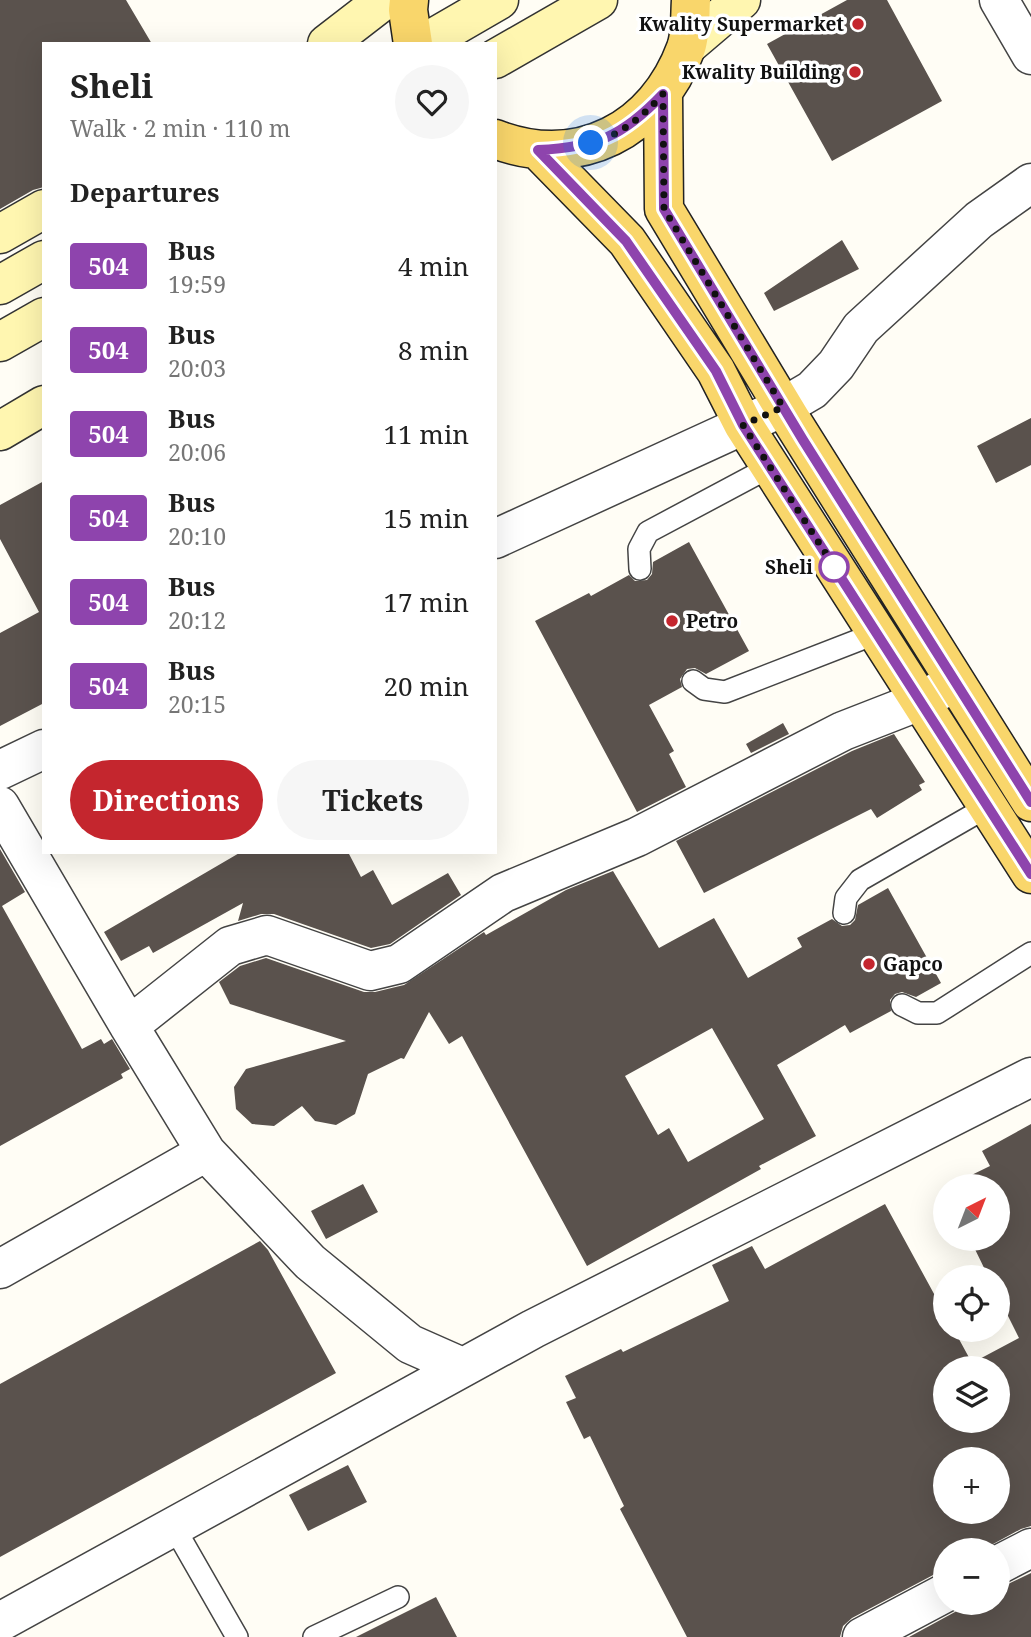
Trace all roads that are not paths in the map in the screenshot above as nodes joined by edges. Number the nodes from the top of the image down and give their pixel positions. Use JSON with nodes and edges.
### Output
{"nodes":[{"id":1,"x":384,"y":0,"type":"edge"},
{"id":2,"x":409,"y":0,"type":"edge"},
{"id":3,"x":499,"y":0,"type":"edge"},
{"id":4,"x":598,"y":0,"type":"edge"},
{"id":5,"x":691,"y":0,"type":"edge"},
{"id":6,"x":741,"y":0,"type":"edge"},
{"id":7,"x":999,"y":0,"type":"edge"},
{"id":8,"x":330,"y":42,"type":"edge"},
{"id":9,"x":413,"y":42,"type":"edge"},
{"id":10,"x":426,"y":42,"type":"edge"},
{"id":11,"x":687,"y":46,"type":"junction"},
{"id":12,"x":1031,"y":55,"type":"edge"},
{"id":13,"x":497,"y":58,"type":"edge"},
{"id":14,"x":663,"y":94,"type":"junction"},
{"id":15,"x":497,"y":140,"type":"edge"},
{"id":16,"x":538,"y":150,"type":"junction"},
{"id":17,"x":1031,"y":183,"type":"edge"},
{"id":18,"x":42,"y":210,"type":"edge"},
{"id":19,"x":0,"y":234,"type":"edge"},
{"id":20,"x":42,"y":261,"type":"edge"},
{"id":21,"x":0,"y":285,"type":"edge"},
{"id":22,"x":42,"y":318,"type":"edge"},
{"id":23,"x":0,"y":342,"type":"edge"},
{"id":24,"x":42,"y":406,"type":"edge"},
{"id":25,"x":783,"y":407,"type":"junction"},
{"id":26,"x":743,"y":425,"type":"junction"},
{"id":27,"x":0,"y":431,"type":"edge"},
{"id":28,"x":770,"y":467,"type":"junction"},
{"id":29,"x":497,"y":537,"type":"edge"},
{"id":30,"x":640,"y":569,"type":"dead end"},
{"id":31,"x":877,"y":633,"type":"junction"},
{"id":32,"x":693,"y":681,"type":"dead end"},
{"id":33,"x":955,"y":682,"type":"junction"},
{"id":34,"x":920,"y":701,"type":"junction"},
{"id":35,"x":42,"y":750,"type":"edge"},
{"id":36,"x":0,"y":770,"type":"edge"},
{"id":37,"x":1031,"y":802,"type":"edge"},
{"id":38,"x":0,"y":806,"type":"edge"},
{"id":39,"x":987,"y":807,"type":"junction"},
{"id":40,"x":1031,"y":874,"type":"edge"},
{"id":41,"x":844,"y":912,"type":"dead end"},
{"id":42,"x":1031,"y":953,"type":"edge"},
{"id":43,"x":902,"y":1005,"type":"dead end"},
{"id":44,"x":129,"y":1026,"type":"junction"},
{"id":45,"x":1031,"y":1077,"type":"edge"},
{"id":46,"x":206,"y":1152,"type":"junction"},
{"id":47,"x":0,"y":1269,"type":"edge"},
{"id":48,"x":462,"y":1367,"type":"junction"},
{"id":49,"x":174,"y":1527,"type":"junction"},
{"id":50,"x":1031,"y":1548,"type":"edge"},
{"id":51,"x":1010,"y":1559,"type":"edge"},
{"id":52,"x":398,"y":1597,"type":"dead end"},
{"id":53,"x":933,"y":1599,"type":"edge"},
{"id":54,"x":0,"y":1622,"type":"edge"},
{"id":55,"x":237,"y":1637,"type":"edge"},
{"id":56,"x":314,"y":1637,"type":"edge"},
{"id":57,"x":862,"y":1637,"type":"edge"}],
"edges":[{"from":1,"to":8,"type":"main road"},
{"from":2,"to":9,"type":"main road"},
{"from":3,"to":10,"type":"main road"},
{"from":4,"to":13,"type":"main road"},
{"from":5,"to":11,"type":"main road"},
{"from":6,"to":11,"type":"main road"},
{"from":7,"to":12,"type":"street"},
{"from":11,"to":14,"type":"main road"},
{"from":14,"to":16,"type":"main road"},
{"from":14,"to":25,"type":"main road"},
{"from":15,"to":16,"type":"main road"},
{"from":16,"to":26,"type":"main road"},
{"from":17,"to":25,"type":"street"},
{"from":18,"to":19,"type":"main road"},
{"from":20,"to":21,"type":"main road"},
{"from":22,"to":23,"type":"main road"},
{"from":24,"to":27,"type":"main road"},
{"from":25,"to":26,"type":"street"},
{"from":25,"to":33,"type":"main road"},
{"from":26,"to":28,"type":"main road"},
{"from":26,"to":29,"type":"street"},
{"from":28,"to":30,"type":"lane"},
{"from":28,"to":31,"type":"main road"},
{"from":31,"to":32,"type":"lane"},
{"from":31,"to":34,"type":"main road"},
{"from":33,"to":34,"type":"street"},
{"from":33,"to":37,"type":"main road"},
{"from":34,"to":39,"type":"main road"},
{"from":34,"to":44,"type":"street"},
{"from":35,"to":36,"type":"street"},
{"from":38,"to":44,"type":"street"},
{"from":39,"to":40,"type":"main road"},
{"from":39,"to":41,"type":"lane"},
{"from":42,"to":43,"type":"lane"},
{"from":44,"to":46,"type":"street"},
{"from":45,"to":48,"type":"street"},
{"from":46,"to":47,"type":"street"},
{"from":46,"to":48,"type":"street"},
{"from":48,"to":49,"type":"street"},
{"from":49,"to":54,"type":"street"},
{"from":49,"to":55,"type":"lane"},
{"from":50,"to":51,"type":"street"},
{"from":52,"to":56,"type":"lane"},
{"from":53,"to":57,"type":"street"}]}
